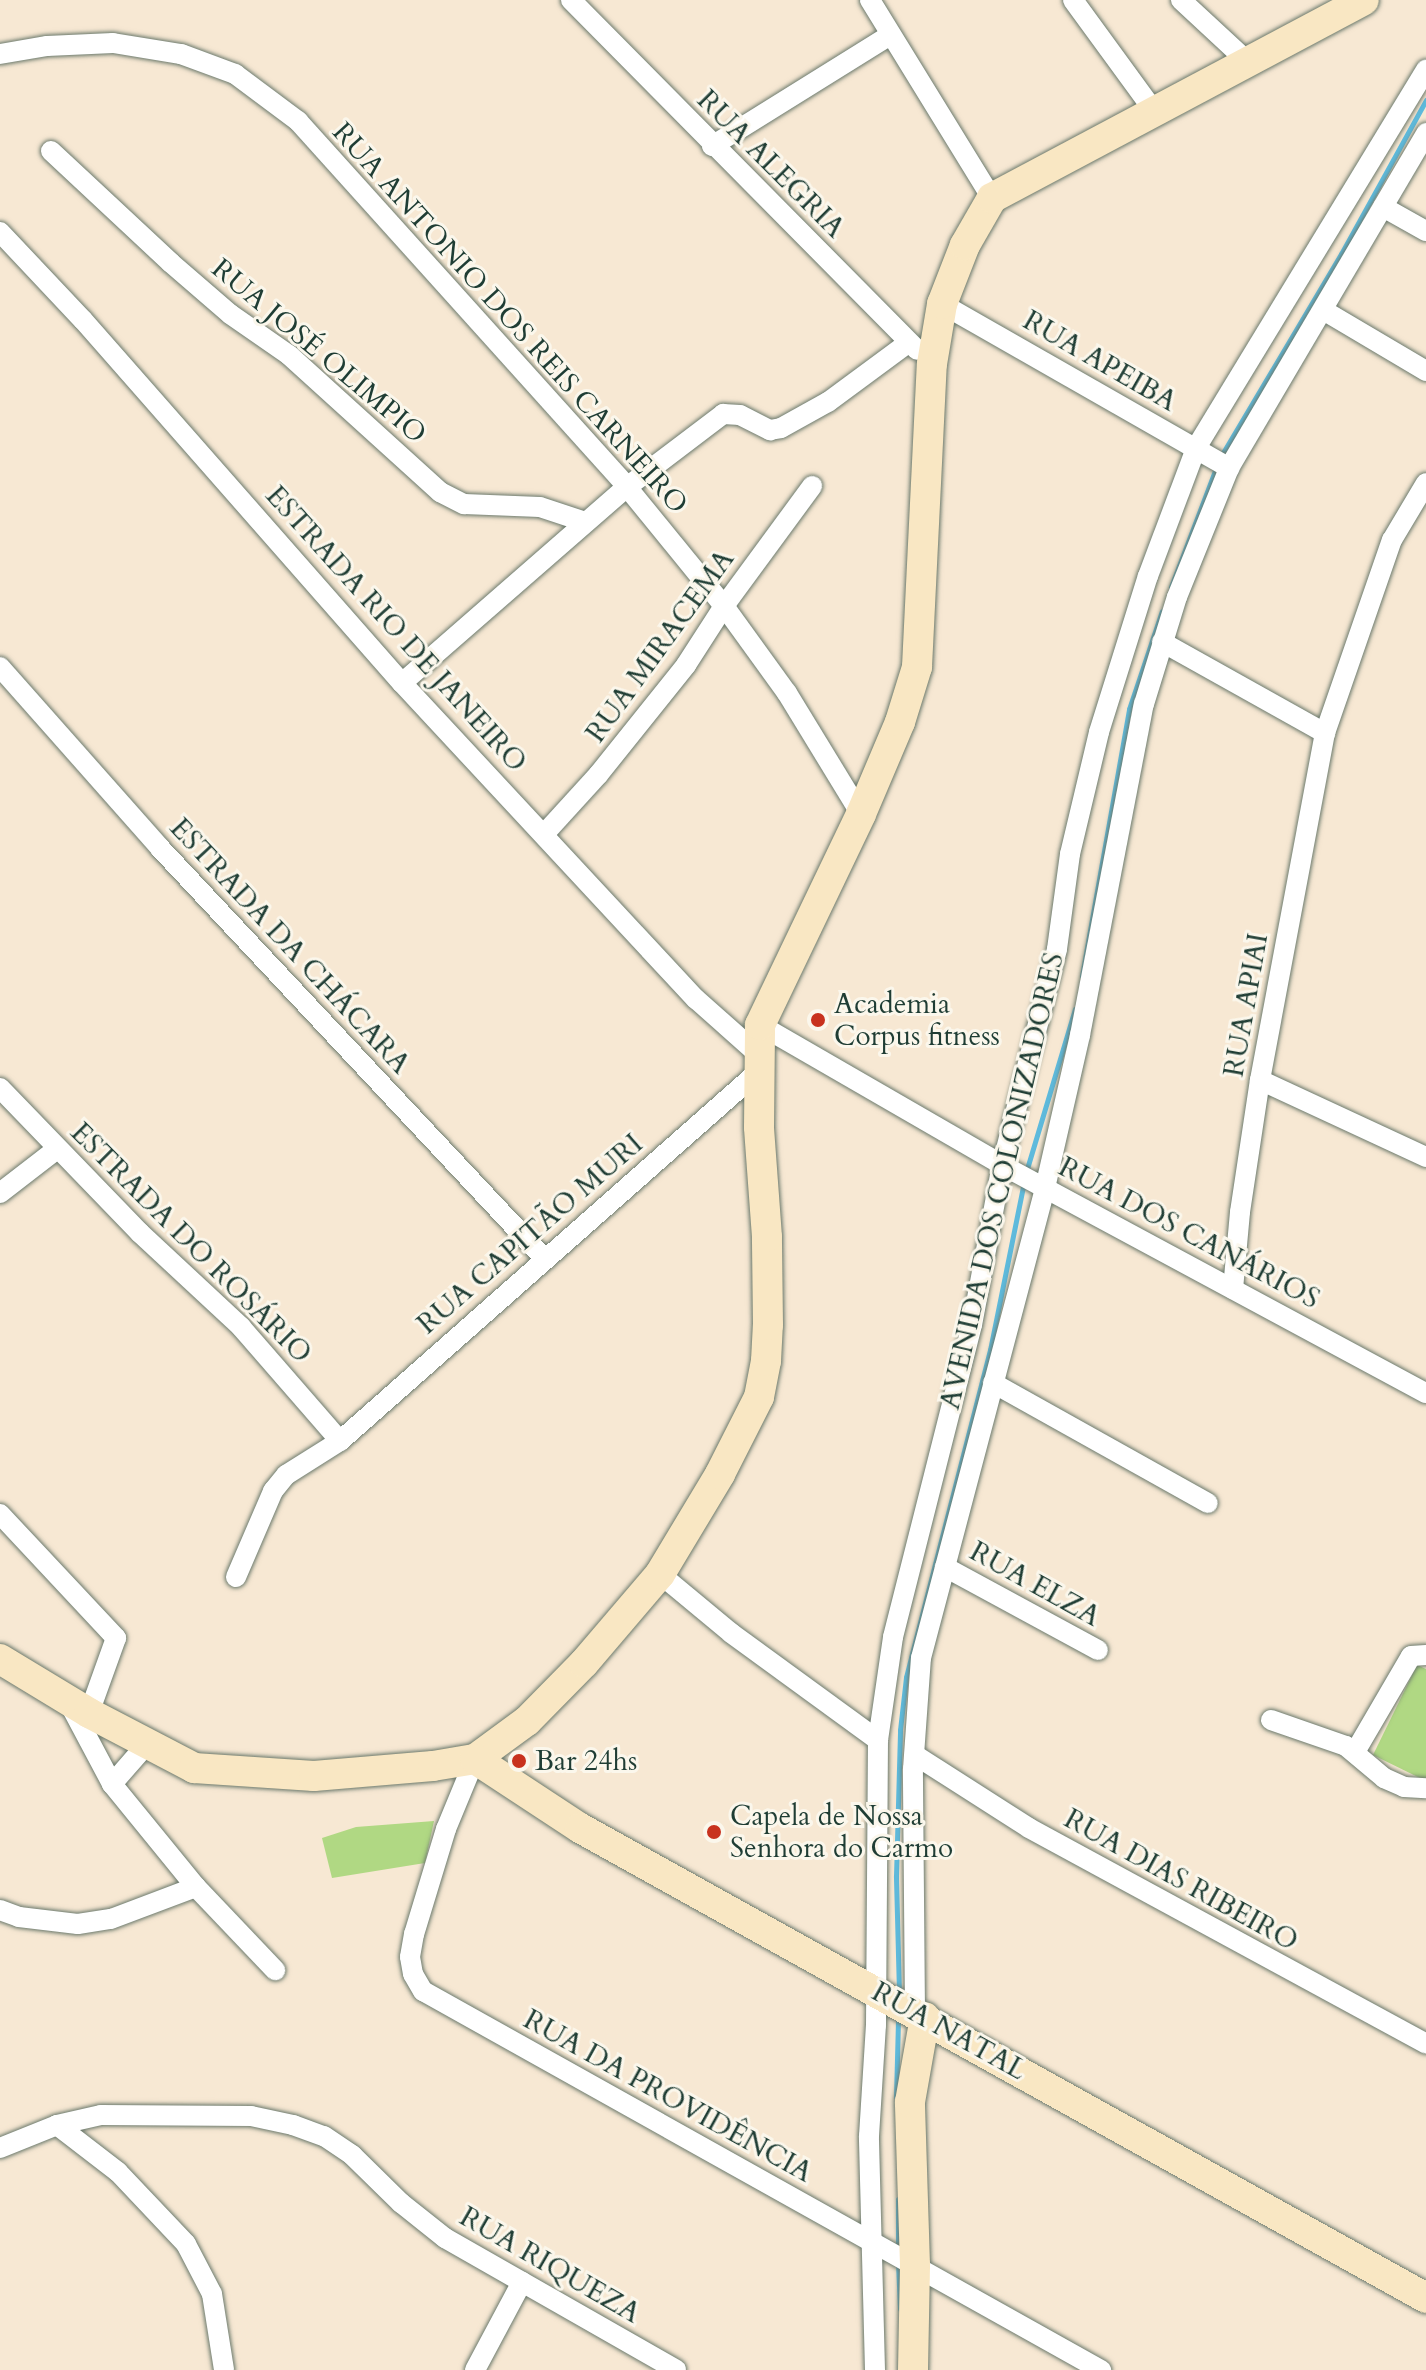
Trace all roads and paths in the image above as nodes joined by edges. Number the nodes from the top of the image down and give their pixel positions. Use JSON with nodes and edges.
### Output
{"nodes":[{"id":1,"x":571,"y":0,"type":"edge"},
{"id":2,"x":870,"y":0,"type":"edge"},
{"id":3,"x":1073,"y":0,"type":"edge"},
{"id":4,"x":1181,"y":0,"type":"edge"},
{"id":5,"x":1364,"y":0,"type":"edge"},
{"id":6,"x":890,"y":35,"type":"junction"},
{"id":7,"x":0,"y":54,"type":"edge"},
{"id":8,"x":1248,"y":62,"type":"junction"},
{"id":9,"x":1426,"y":69,"type":"edge"},
{"id":10,"x":1154,"y":111,"type":"junction"},
{"id":11,"x":1426,"y":133,"type":"edge"},
{"id":12,"x":712,"y":146,"type":"junction"},
{"id":13,"x":51,"y":151,"type":"dead end"},
{"id":14,"x":992,"y":198,"type":"junction"},
{"id":15,"x":1383,"y":207,"type":"junction"},
{"id":16,"x":1426,"y":231,"type":"edge"},
{"id":17,"x":0,"y":232,"type":"edge"},
{"id":18,"x":1314,"y":257,"type":"junction"},
{"id":19,"x":1339,"y":274,"type":"junction"},
{"id":20,"x":942,"y":304,"type":"junction"},
{"id":21,"x":1323,"y":310,"type":"junction"},
{"id":22,"x":908,"y":343,"type":"junction"},
{"id":23,"x":932,"y":364,"type":"junction"},
{"id":24,"x":1426,"y":371,"type":"edge"},
{"id":25,"x":1213,"y":458,"type":"junction"},
{"id":26,"x":1426,"y":483,"type":"edge"},
{"id":27,"x":812,"y":486,"type":"dead end"},
{"id":28,"x":627,"y":487,"type":"junction"},
{"id":29,"x":585,"y":522,"type":"junction"},
{"id":30,"x":724,"y":606,"type":"junction"},
{"id":31,"x":1162,"y":642,"type":"junction"},
{"id":32,"x":0,"y":667,"type":"edge"},
{"id":33,"x":402,"y":683,"type":"junction"},
{"id":34,"x":1325,"y":733,"type":"junction"},
{"id":35,"x":861,"y":814,"type":"junction"},
{"id":36,"x":545,"y":833,"type":"junction"},
{"id":37,"x":759,"y":1050,"type":"junction"},
{"id":38,"x":1260,"y":1080,"type":"junction"},
{"id":39,"x":0,"y":1088,"type":"edge"},
{"id":40,"x":57,"y":1149,"type":"junction"},
{"id":41,"x":1426,"y":1157,"type":"edge"},
{"id":42,"x":1007,"y":1167,"type":"junction"},
{"id":43,"x":1039,"y":1184,"type":"junction"},
{"id":44,"x":0,"y":1193,"type":"edge"},
{"id":45,"x":544,"y":1258,"type":"junction"},
{"id":46,"x":1233,"y":1289,"type":"junction"},
{"id":47,"x":993,"y":1383,"type":"junction"},
{"id":48,"x":1426,"y":1393,"type":"edge"},
{"id":49,"x":340,"y":1441,"type":"junction"},
{"id":50,"x":1208,"y":1503,"type":"dead end"},
{"id":51,"x":0,"y":1514,"type":"edge"},
{"id":52,"x":945,"y":1567,"type":"junction"},
{"id":53,"x":660,"y":1574,"type":"junction"},
{"id":54,"x":236,"y":1577,"type":"dead end"},
{"id":55,"x":1098,"y":1650,"type":"dead end"},
{"id":56,"x":1426,"y":1655,"type":"edge"},
{"id":57,"x":0,"y":1659,"type":"edge"},
{"id":58,"x":78,"y":1706,"type":"junction"},
{"id":59,"x":1271,"y":1720,"type":"dead end"},
{"id":60,"x":878,"y":1740,"type":"junction"},
{"id":61,"x":146,"y":1745,"type":"junction"},
{"id":62,"x":1355,"y":1752,"type":"junction"},
{"id":63,"x":915,"y":1755,"type":"junction"},
{"id":64,"x":475,"y":1759,"type":"junction"},
{"id":65,"x":112,"y":1784,"type":"junction"},
{"id":66,"x":1426,"y":1788,"type":"edge"},
{"id":67,"x":196,"y":1887,"type":"junction"},
{"id":68,"x":0,"y":1910,"type":"edge"},
{"id":69,"x":275,"y":1970,"type":"dead end"},
{"id":70,"x":903,"y":2005,"type":"junction"},
{"id":71,"x":1425,"y":2043,"type":"edge"},
{"id":72,"x":57,"y":2125,"type":"junction"},
{"id":73,"x":0,"y":2148,"type":"edge"},
{"id":74,"x":876,"y":2243,"type":"junction"},
{"id":75,"x":910,"y":2262,"type":"junction"},
{"id":76,"x":522,"y":2282,"type":"junction"},
{"id":77,"x":1426,"y":2298,"type":"edge"},
{"id":78,"x":224,"y":2370,"type":"edge"},
{"id":79,"x":475,"y":2370,"type":"edge"},
{"id":80,"x":676,"y":2370,"type":"edge"},
{"id":81,"x":875,"y":2370,"type":"edge"},
{"id":82,"x":913,"y":2370,"type":"edge"},
{"id":83,"x":1101,"y":2370,"type":"edge"}],
"edges":[{"from":1,"to":12,"type":"street","name":"RUA ALEGRIA"},
{"from":2,"to":6,"type":"street"},
{"from":3,"to":10,"type":"street"},
{"from":4,"to":8,"type":"street"},
{"from":5,"to":8,"type":"street"},
{"from":6,"to":12,"type":"street"},
{"from":6,"to":14,"type":"street"},
{"from":7,"to":28,"type":"street","name":"RUA ANTONIO DOS REIS CARNEIRO"},
{"from":8,"to":10,"type":"street"},
{"from":9,"to":18,"type":"street","name":"AVENIDA DOS COLONIZADORES"},
{"from":10,"to":14,"type":"street"},
{"from":11,"to":15,"type":"street","name":"AVENIDA DOS COLONIZADORES"},
{"from":12,"to":22,"type":"street","name":"RUA ALEGRIA"},
{"from":13,"to":29,"type":"street","name":"RUA JOSÉ OLIMPIO"},
{"from":14,"to":20,"type":"street"},
{"from":15,"to":16,"type":"street"},
{"from":15,"to":19,"type":"street","name":"AVENIDA DOS COLONIZADORES"},
{"from":17,"to":33,"type":"street","name":"ESTRADA RIO DE JANEIRO"},
{"from":18,"to":19,"type":"street"},
{"from":18,"to":25,"type":"street","name":"AVENIDA DOS COLONIZADORES"},
{"from":19,"to":21,"type":"street","name":"AVENIDA DOS COLONIZADORES"},
{"from":20,"to":23,"type":"street"},
{"from":20,"to":25,"type":"street","name":"RUA APEIBA"},
{"from":21,"to":24,"type":"street"},
{"from":21,"to":25,"type":"street","name":"AVENIDA DOS COLONIZADORES"},
{"from":22,"to":23,"type":"street","name":"RUA ALEGRIA"},
{"from":22,"to":28,"type":"street"},
{"from":23,"to":35,"type":"street"},
{"from":25,"to":31,"type":"street","name":"AVENIDA DOS COLONIZADORES"},
{"from":25,"to":42,"type":"street","name":"AVENIDA DOS COLONIZADORES"},
{"from":26,"to":34,"type":"street","name":"RUA APIAI"},
{"from":27,"to":30,"type":"street","name":"RUA MIRACEMA"},
{"from":28,"to":29,"type":"street"},
{"from":28,"to":30,"type":"street","name":"RUA ANTONIO DOS REIS CARNEIRO"},
{"from":29,"to":33,"type":"street"},
{"from":30,"to":35,"type":"street","name":"RUA ANTONIO DOS REIS CARNEIRO"},
{"from":30,"to":36,"type":"street","name":"RUA MIRACEMA"},
{"from":31,"to":34,"type":"street"},
{"from":31,"to":43,"type":"street","name":"AVENIDA DOS COLONIZADORES"},
{"from":32,"to":45,"type":"street","name":"ESTRADA DA CHÁCARA"},
{"from":33,"to":36,"type":"street","name":"ESTRADA RIO DE JANEIRO"},
{"from":34,"to":38,"type":"street","name":"RUA APIAI"},
{"from":35,"to":37,"type":"street"},
{"from":36,"to":37,"type":"street","name":"ESTRADA RIO DE JANEIRO"},
{"from":37,"to":42,"type":"street","name":"RUA DOS CANÁRIOS"},
{"from":37,"to":45,"type":"street","name":"RUA CAPITÃO MURI"},
{"from":37,"to":53,"type":"street"},
{"from":38,"to":41,"type":"street"},
{"from":38,"to":46,"type":"street","name":"RUA APIAI"},
{"from":39,"to":40,"type":"street","name":"ESTRADA DO ROSÁRIO"},
{"from":40,"to":44,"type":"street"},
{"from":40,"to":49,"type":"street","name":"ESTRADA DO ROSÁRIO"},
{"from":42,"to":43,"type":"street","name":"RUA DOS CANÁRIOS"},
{"from":42,"to":60,"type":"street","name":"AVENIDA DOS COLONIZADORES"},
{"from":43,"to":46,"type":"street","name":"RUA DOS CANÁRIOS"},
{"from":43,"to":47,"type":"street","name":"AVENIDA DOS COLONIZADORES"},
{"from":45,"to":49,"type":"street","name":"RUA CAPITÃO MURI"},
{"from":46,"to":48,"type":"street","name":"RUA DOS CANÁRIOS"},
{"from":47,"to":50,"type":"street"},
{"from":47,"to":52,"type":"street","name":"AVENIDA DOS COLONIZADORES"},
{"from":49,"to":54,"type":"street","name":"RUA CAPITÃO MURI"},
{"from":51,"to":58,"type":"street"},
{"from":52,"to":55,"type":"street","name":"RUA ELZA"},
{"from":52,"to":63,"type":"street","name":"AVENIDA DOS COLONIZADORES"},
{"from":53,"to":60,"type":"street"},
{"from":53,"to":64,"type":"street"},
{"from":56,"to":62,"type":"street"},
{"from":57,"to":58,"type":"street"},
{"from":58,"to":61,"type":"street"},
{"from":58,"to":65,"type":"street"},
{"from":59,"to":62,"type":"street"},
{"from":60,"to":70,"type":"street","name":"AVENIDA DOS COLONIZADORES"},
{"from":61,"to":64,"type":"street"},
{"from":61,"to":65,"type":"street"},
{"from":62,"to":66,"type":"street"},
{"from":63,"to":70,"type":"street","name":"AVENIDA DOS COLONIZADORES"},
{"from":63,"to":71,"type":"street","name":"RUA DIAS RIBEIRO"},
{"from":64,"to":70,"type":"street","name":"RUA NATAL"},
{"from":64,"to":74,"type":"street","name":"RUA DA PROVIDÊNCIA"},
{"from":65,"to":67,"type":"street"},
{"from":67,"to":68,"type":"street"},
{"from":67,"to":69,"type":"street"},
{"from":70,"to":74,"type":"street","name":"AVENIDA DOS COLONIZADORES"},
{"from":70,"to":75,"type":"street","name":"AVENIDA DOS COLONIZADORES"},
{"from":70,"to":77,"type":"street","name":"RUA NATAL"},
{"from":72,"to":73,"type":"street","name":"RUA RIQUEZA"},
{"from":72,"to":76,"type":"street","name":"RUA RIQUEZA"},
{"from":72,"to":78,"type":"street"},
{"from":74,"to":75,"type":"street","name":"RUA DA PROVIDÊNCIA"},
{"from":74,"to":81,"type":"street","name":"AVENIDA DOS COLONIZADORES"},
{"from":75,"to":82,"type":"street","name":"AVENIDA DOS COLONIZADORES"},
{"from":75,"to":83,"type":"street","name":"RUA DA PROVIDÊNCIA"},
{"from":76,"to":79,"type":"street"},
{"from":76,"to":80,"type":"street","name":"RUA RIQUEZA"}]}
